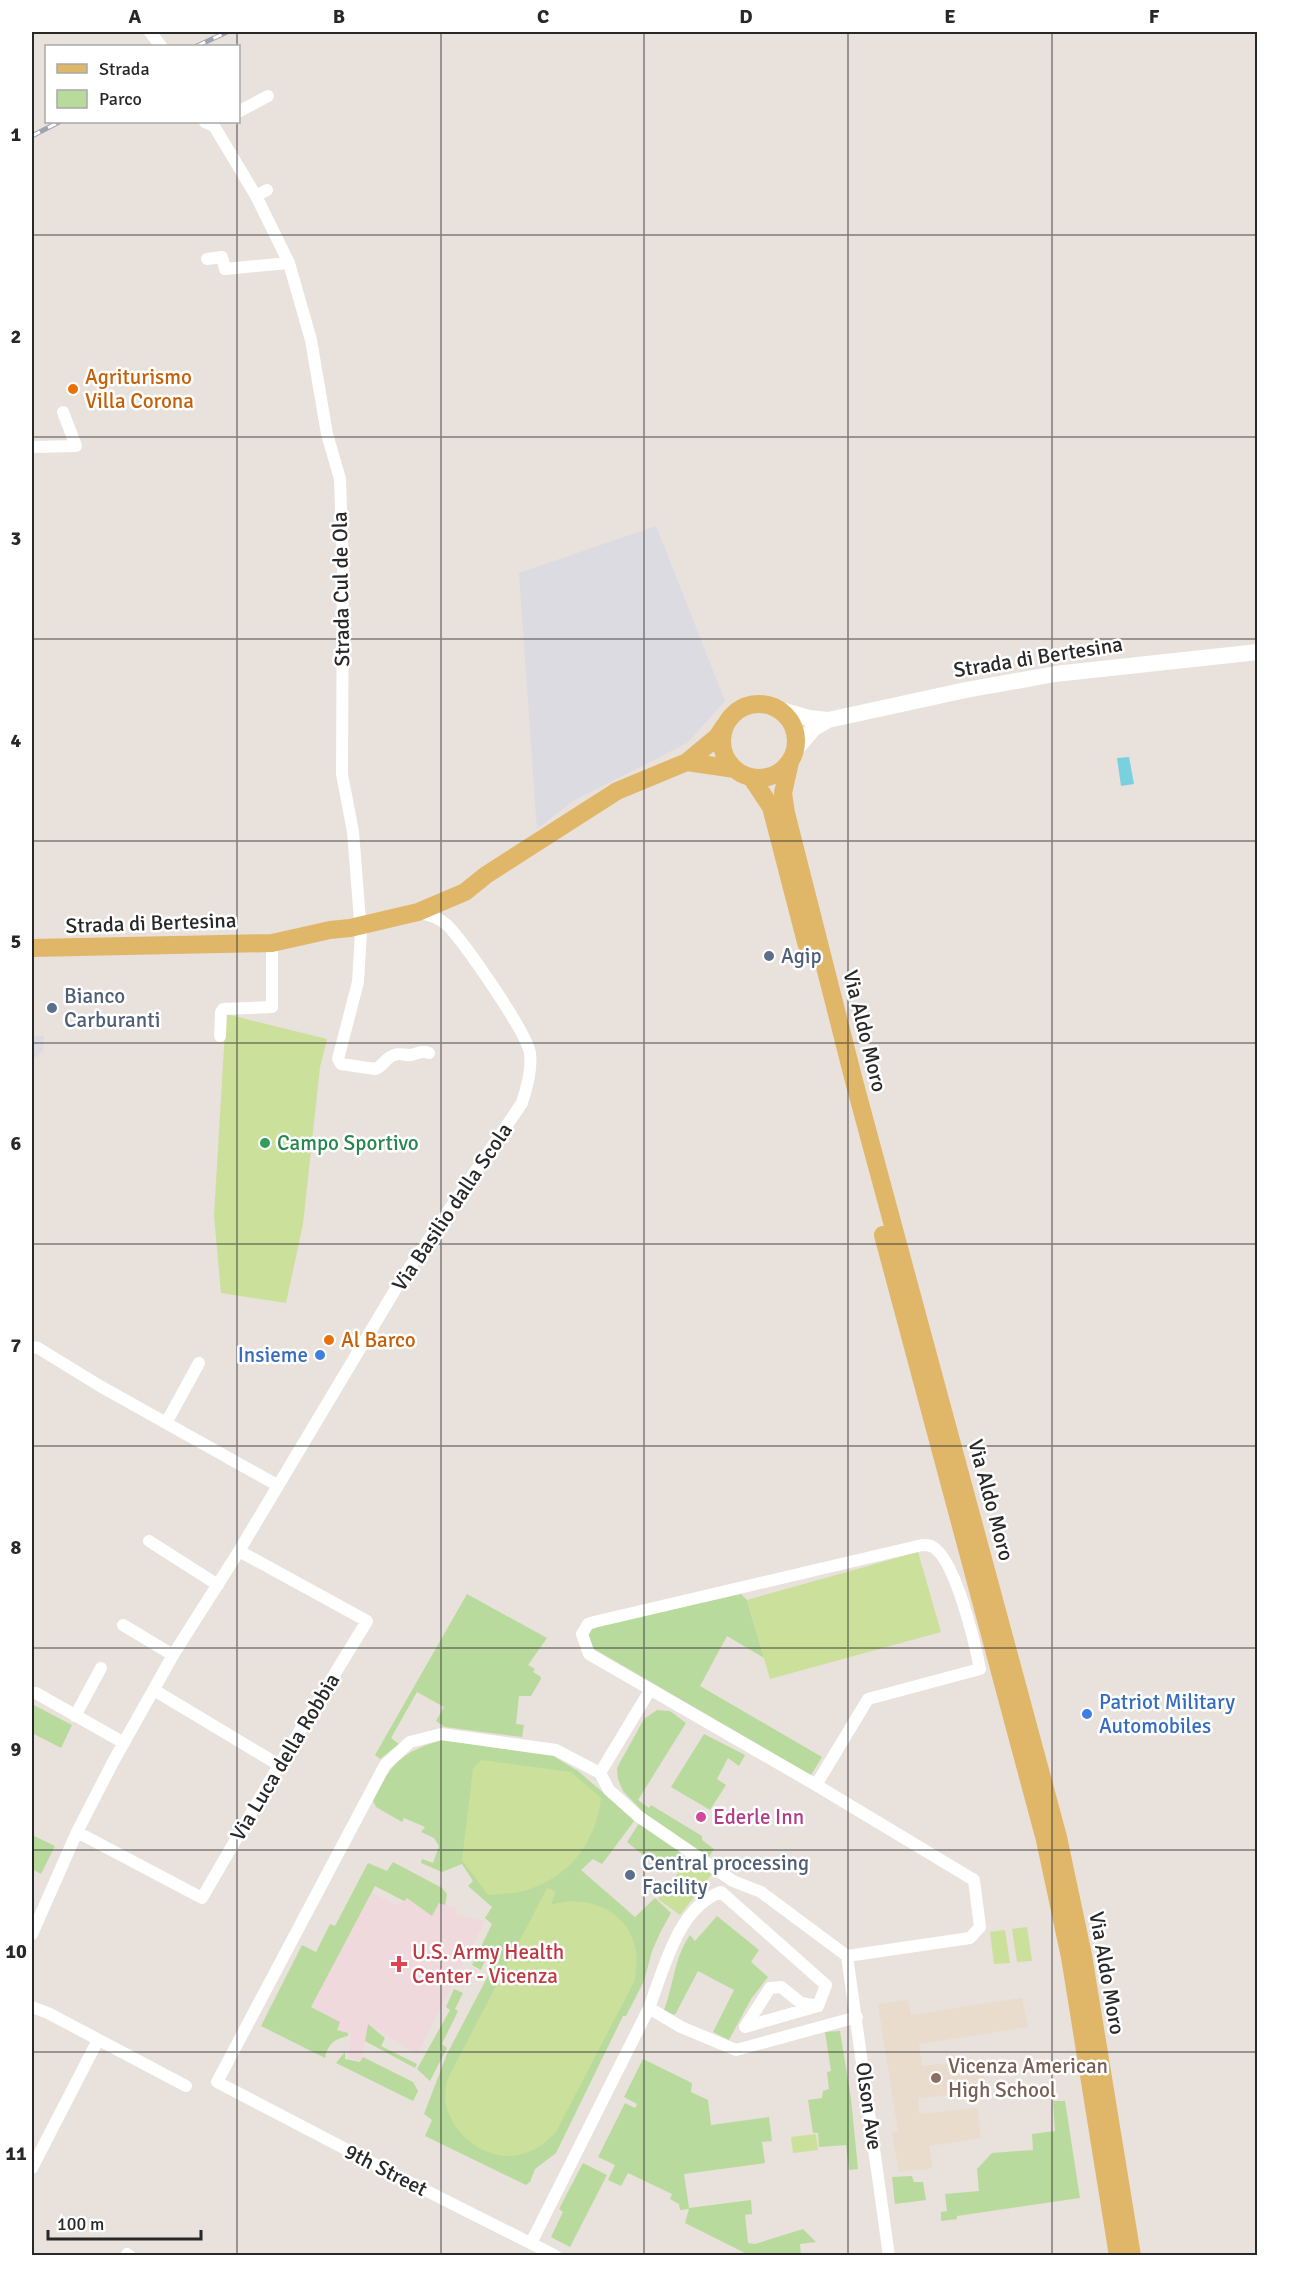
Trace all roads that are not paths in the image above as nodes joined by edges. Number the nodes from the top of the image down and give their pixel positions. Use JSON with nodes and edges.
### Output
{"nodes":[{"id":1,"x":150,"y":32,"type":"edge"},
{"id":2,"x":160,"y":45,"type":"edge"},
{"id":3,"x":268,"y":96,"type":"dead end"},
{"id":4,"x":240,"y":111,"type":"edge"},
{"id":5,"x":214,"y":123,"type":"edge"},
{"id":6,"x":207,"y":259,"type":"dead end"},
{"id":7,"x":289,"y":263,"type":"junction"},
{"id":8,"x":63,"y":412,"type":"dead end"},
{"id":9,"x":32,"y":447,"type":"edge"},
{"id":10,"x":1257,"y":652,"type":"edge"},
{"id":11,"x":781,"y":710,"type":"junction"},
{"id":12,"x":828,"y":720,"type":"junction"},
{"id":13,"x":725,"y":725,"type":"junction"},
{"id":14,"x":792,"y":756,"type":"junction"},
{"id":15,"x":687,"y":762,"type":"junction"},
{"id":16,"x":735,"y":769,"type":"junction"},
{"id":17,"x":751,"y":777,"type":"junction"},
{"id":18,"x":455,"y":893,"type":"junction"},
{"id":19,"x":429,"y":912,"type":"junction"},
{"id":20,"x":361,"y":922,"type":"junction"},
{"id":21,"x":447,"y":926,"type":"junction"},
{"id":22,"x":272,"y":943,"type":"junction"},
{"id":23,"x":32,"y":948,"type":"edge"},
{"id":24,"x":220,"y":1036,"type":"dead end"},
{"id":25,"x":429,"y":1053,"type":"dead end"},
{"id":26,"x":32,"y":1347,"type":"edge"},
{"id":27,"x":199,"y":1363,"type":"dead end"},
{"id":28,"x":166,"y":1423,"type":"junction"},
{"id":29,"x":277,"y":1485,"type":"junction"},
{"id":30,"x":149,"y":1541,"type":"dead end"},
{"id":31,"x":239,"y":1551,"type":"junction"},
{"id":32,"x":218,"y":1585,"type":"junction"},
{"id":33,"x":123,"y":1625,"type":"dead end"},
{"id":34,"x":173,"y":1655,"type":"junction"},
{"id":35,"x":101,"y":1668,"type":"dead end"},
{"id":36,"x":154,"y":1690,"type":"junction"},
{"id":37,"x":650,"y":1690,"type":"junction"},
{"id":38,"x":36,"y":1693,"type":"dead end"},
{"id":39,"x":75,"y":1716,"type":"junction"},
{"id":40,"x":124,"y":1743,"type":"junction"},
{"id":41,"x":279,"y":1765,"type":"junction"},
{"id":42,"x":600,"y":1773,"type":"junction"},
{"id":43,"x":816,"y":1785,"type":"junction"},
{"id":44,"x":78,"y":1832,"type":"junction"},
{"id":45,"x":733,"y":1881,"type":"junction"},
{"id":46,"x":721,"y":1892,"type":"junction"},
{"id":47,"x":32,"y":1934,"type":"edge"},
{"id":48,"x":847,"y":1956,"type":"junction"},
{"id":49,"x":818,"y":2006,"type":"junction"},
{"id":50,"x":32,"y":2007,"type":"edge"},
{"id":51,"x":649,"y":2008,"type":"junction"},
{"id":52,"x":857,"y":2017,"type":"junction"},
{"id":53,"x":98,"y":2040,"type":"junction"},
{"id":54,"x":186,"y":2086,"type":"dead end"},
{"id":55,"x":32,"y":2168,"type":"edge"},
{"id":56,"x":531,"y":2242,"type":"junction"},
{"id":57,"x":555,"y":2256,"type":"edge"},
{"id":58,"x":889,"y":2256,"type":"edge"},
{"id":59,"x":1118,"y":2256,"type":"edge"},
{"id":60,"x":1132,"y":2256,"type":"edge"}],
"edges":[{"from":1,"to":2,"type":"street"},
{"from":3,"to":4,"type":"street"},
{"from":5,"to":7,"type":"street","name":"Strada Cul de Ola"},
{"from":6,"to":7,"type":"street"},
{"from":7,"to":20,"type":"street","name":"Strada Cul de Ola"},
{"from":8,"to":9,"type":"street"},
{"from":10,"to":12,"type":"street","name":"Strada di Bertesina"},
{"from":11,"to":12,"type":"street","name":"Strada di Bertesina"},
{"from":11,"to":13,"type":"main road","name":"Strada di Bertesina"},
{"from":11,"to":14,"type":"main road"},
{"from":12,"to":14,"type":"street","name":"Strada di Bertesina"},
{"from":13,"to":15,"type":"main road","name":"Strada di Bertesina"},
{"from":13,"to":16,"type":"main road"},
{"from":14,"to":17,"type":"main road","name":"Strada di Bertesina"},
{"from":14,"to":60,"type":"main road","name":"Via Aldo Moro"},
{"from":15,"to":16,"type":"main road"},
{"from":15,"to":18,"type":"main road","name":"Strada di Bertesina"},
{"from":16,"to":17,"type":"main road"},
{"from":17,"to":59,"type":"main road","name":"Via Aldo Moro"},
{"from":18,"to":19,"type":"main road","name":"Strada di Bertesina"},
{"from":18,"to":20,"type":"main road","name":"Strada di Bertesina"},
{"from":18,"to":21,"type":"street"},
{"from":19,"to":20,"type":"main road","name":"Strada di Bertesina"},
{"from":19,"to":21,"type":"street","name":"Via Basilio dalla Scola"},
{"from":20,"to":22,"type":"main road","name":"Strada di Bertesina"},
{"from":20,"to":25,"type":"street"},
{"from":21,"to":29,"type":"street","name":"Via Basilio dalla Scola"},
{"from":22,"to":23,"type":"main road","name":"Strada di Bertesina"},
{"from":22,"to":24,"type":"street"},
{"from":26,"to":28,"type":"street"},
{"from":27,"to":28,"type":"street"},
{"from":28,"to":29,"type":"street"},
{"from":29,"to":31,"type":"street","name":"Via Basilio dalla Scola"},
{"from":30,"to":32,"type":"street"},
{"from":31,"to":32,"type":"street","name":"Via Basilio dalla Scola"},
{"from":31,"to":41,"type":"street","name":"Via Luca della Robbia"},
{"from":32,"to":34,"type":"street","name":"Via Basilio dalla Scola"},
{"from":33,"to":34,"type":"street"},
{"from":34,"to":36,"type":"street","name":"Via Basilio dalla Scola"},
{"from":35,"to":39,"type":"street"},
{"from":36,"to":40,"type":"street","name":"Via Basilio dalla Scola"},
{"from":36,"to":41,"type":"street"},
{"from":37,"to":42,"type":"street"},
{"from":37,"to":43,"type":"street"},
{"from":37,"to":43,"type":"street"},
{"from":38,"to":39,"type":"street"},
{"from":39,"to":40,"type":"street"},
{"from":40,"to":44,"type":"street","name":"Via Basilio dalla Scola"},
{"from":41,"to":44,"type":"street","name":"Via Luca della Robbia"},
{"from":42,"to":45,"type":"street"},
{"from":42,"to":56,"type":"street","name":"9th Street"},
{"from":43,"to":48,"type":"street"},
{"from":44,"to":47,"type":"street","name":"Via Basilio dalla Scola"},
{"from":45,"to":46,"type":"street"},
{"from":45,"to":48,"type":"street"},
{"from":46,"to":49,"type":"street"},
{"from":46,"to":51,"type":"street"},
{"from":48,"to":52,"type":"street","name":"Olson Ave"},
{"from":49,"to":49,"type":"street"},
{"from":50,"to":53,"type":"street"},
{"from":51,"to":52,"type":"street"},
{"from":51,"to":56,"type":"street"},
{"from":52,"to":58,"type":"street","name":"Olson Ave"},
{"from":53,"to":54,"type":"street"},
{"from":53,"to":55,"type":"street"},
{"from":56,"to":57,"type":"street","name":"9th Street"}]}
